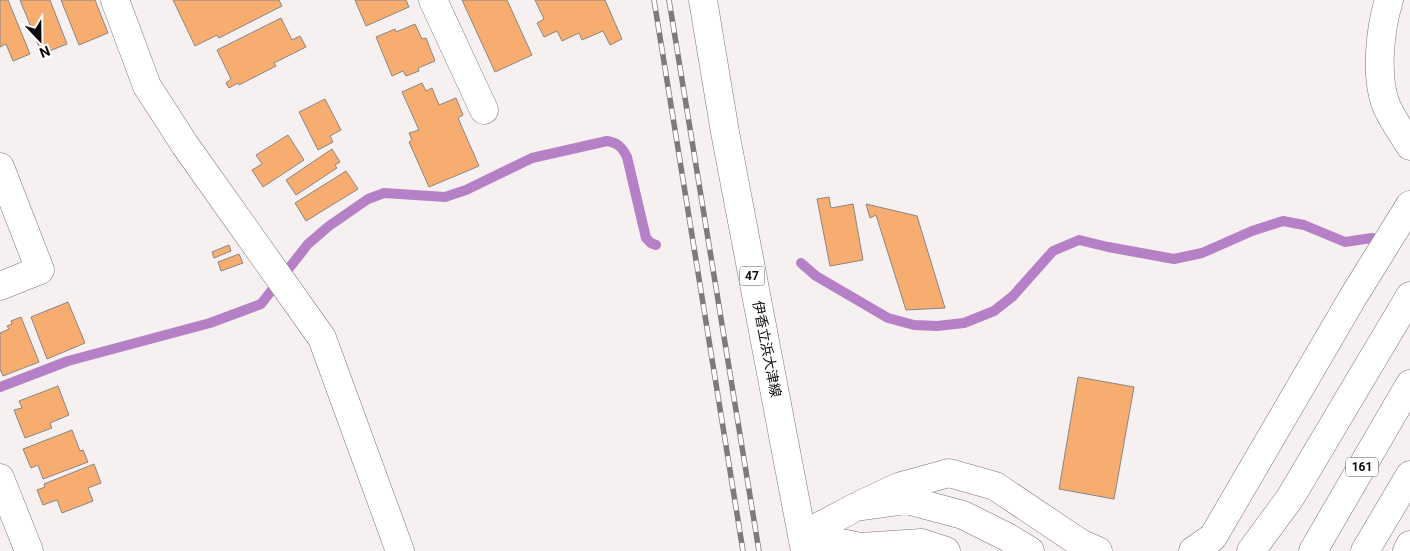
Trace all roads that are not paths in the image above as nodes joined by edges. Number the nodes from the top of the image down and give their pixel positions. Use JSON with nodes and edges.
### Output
{"nodes":[{"id":1,"x":115,"y":0,"type":"edge"},
{"id":2,"x":433,"y":0,"type":"edge"},
{"id":3,"x":703,"y":0,"type":"edge"},
{"id":4,"x":1389,"y":0,"type":"edge"},
{"id":5,"x":484,"y":110,"type":"dead end"},
{"id":6,"x":1410,"y":146,"type":"edge"},
{"id":7,"x":0,"y":167,"type":"edge"},
{"id":8,"x":1410,"y":205,"type":"edge"},
{"id":9,"x":0,"y":286,"type":"edge"},
{"id":10,"x":1410,"y":296,"type":"edge"},
{"id":11,"x":1410,"y":384,"type":"edge"},
{"id":12,"x":1410,"y":475,"type":"edge"},
{"id":13,"x":0,"y":478,"type":"edge"},
{"id":14,"x":856,"y":507,"type":"junction"},
{"id":15,"x":804,"y":543,"type":"edge"},
{"id":16,"x":1410,"y":544,"type":"edge"},
{"id":17,"x":29,"y":551,"type":"edge"},
{"id":18,"x":400,"y":551,"type":"edge"},
{"id":19,"x":946,"y":551,"type":"edge"},
{"id":20,"x":1030,"y":551,"type":"edge"},
{"id":21,"x":1098,"y":551,"type":"edge"},
{"id":22,"x":1194,"y":551,"type":"edge"},
{"id":23,"x":1251,"y":551,"type":"edge"},
{"id":24,"x":1313,"y":551,"type":"edge"},
{"id":25,"x":1365,"y":551,"type":"edge"},
{"id":26,"x":1407,"y":551,"type":"edge"}],
"edges":[{"from":1,"to":18,"type":"main road"},
{"from":2,"to":5,"type":"main road"},
{"from":3,"to":15,"type":"main road","name":"伊香立浜大津線","number":"47"},
{"from":4,"to":6,"type":"main road"},
{"from":7,"to":9,"type":"main road"},
{"from":8,"to":22,"type":"main road"},
{"from":10,"to":23,"type":"main road"},
{"from":11,"to":24,"type":"main road","number":"161"},
{"from":12,"to":25,"type":"main road"},
{"from":13,"to":17,"type":"main road"},
{"from":14,"to":15,"type":"main road"},
{"from":14,"to":20,"type":"main road"},
{"from":14,"to":21,"type":"main road"},
{"from":15,"to":19,"type":"main road"},
{"from":16,"to":26,"type":"main road"}]}
